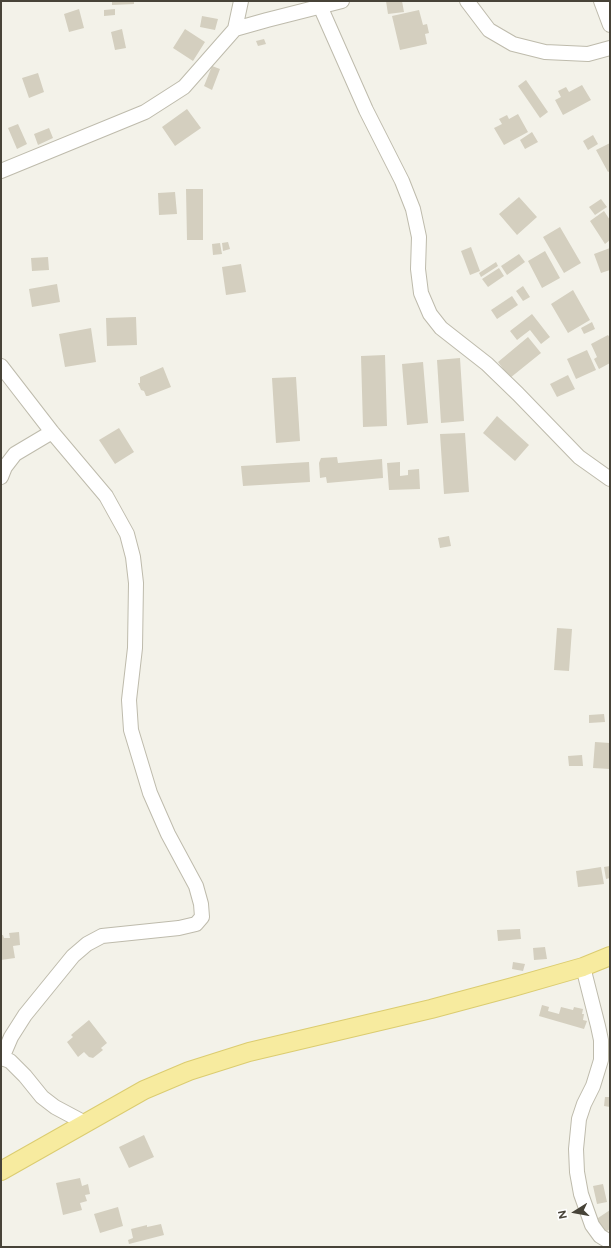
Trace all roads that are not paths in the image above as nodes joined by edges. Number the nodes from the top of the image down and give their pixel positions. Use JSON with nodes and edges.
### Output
{"nodes":[{"id":1,"x":241,"y":1,"type":"edge"},
{"id":2,"x":342,"y":1,"type":"edge"},
{"id":3,"x":467,"y":1,"type":"edge"},
{"id":4,"x":601,"y":1,"type":"edge"},
{"id":5,"x":320,"y":6,"type":"junction"},
{"id":6,"x":610,"y":25,"type":"edge"},
{"id":7,"x":235,"y":29,"type":"junction"},
{"id":8,"x":610,"y":48,"type":"edge"},
{"id":9,"x":1,"y":171,"type":"edge"},
{"id":10,"x":1,"y":366,"type":"edge"},
{"id":11,"x":52,"y":432,"type":"junction"},
{"id":12,"x":1,"y":477,"type":"edge"},
{"id":13,"x":610,"y":479,"type":"edge"},
{"id":14,"x":610,"y":956,"type":"edge"},
{"id":15,"x":583,"y":967,"type":"junction"},
{"id":16,"x":2,"y":1058,"type":"edge"},
{"id":17,"x":85,"y":1123,"type":"junction"},
{"id":18,"x":1,"y":1171,"type":"edge"},
{"id":19,"x":610,"y":1242,"type":"edge"},
{"id":20,"x":607,"y":1247,"type":"edge"}],
"edges":[{"from":1,"to":7,"type":"street"},
{"from":2,"to":5,"type":"street"},
{"from":3,"to":8,"type":"street"},
{"from":4,"to":6,"type":"street"},
{"from":5,"to":7,"type":"street"},
{"from":5,"to":13,"type":"street"},
{"from":7,"to":9,"type":"street"},
{"from":10,"to":11,"type":"street"},
{"from":11,"to":12,"type":"street"},
{"from":11,"to":16,"type":"street"},
{"from":14,"to":15,"type":"main road"},
{"from":15,"to":17,"type":"main road"},
{"from":15,"to":19,"type":"street"},
{"from":16,"to":17,"type":"street"},
{"from":17,"to":18,"type":"main road"},
{"from":19,"to":20,"type":"street"}]}
